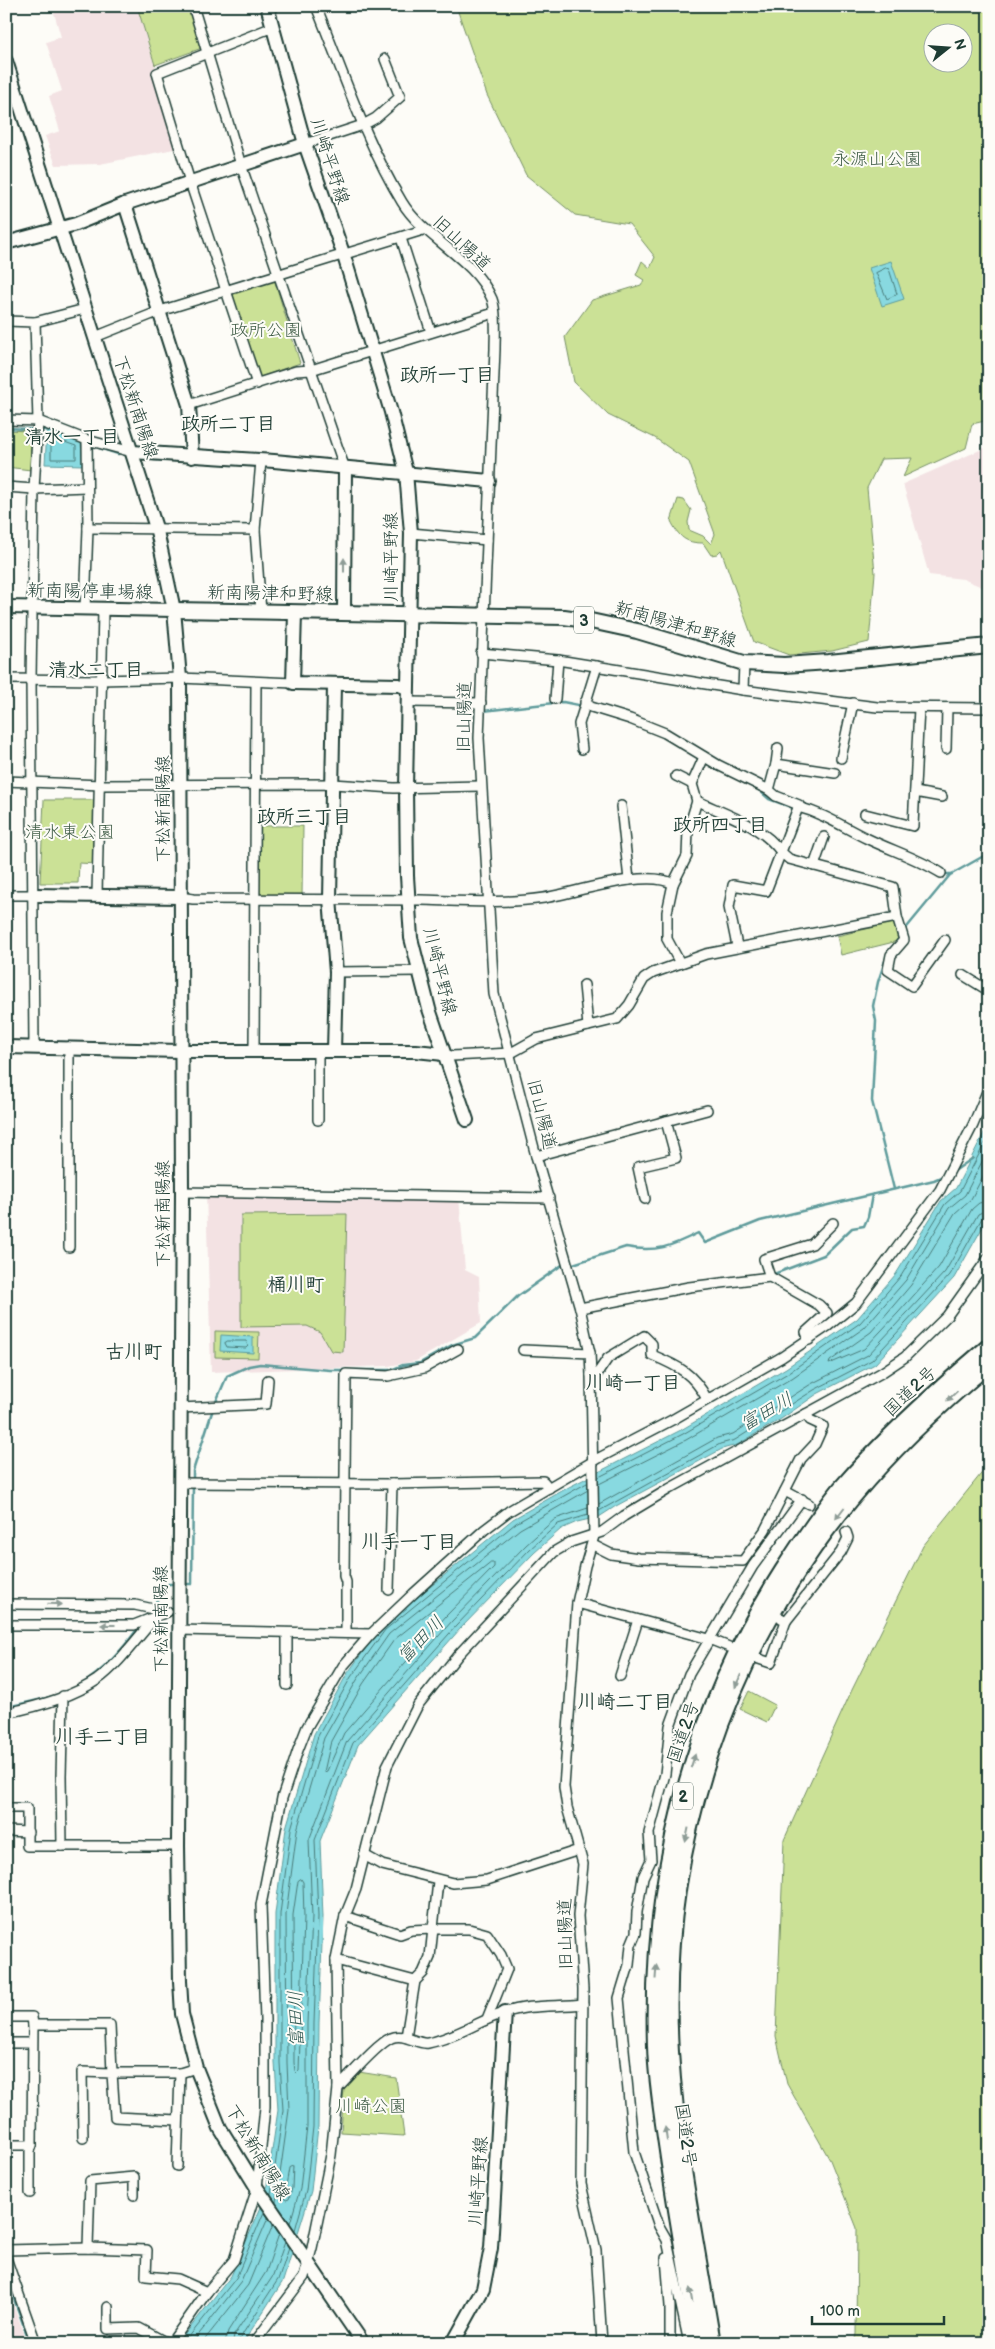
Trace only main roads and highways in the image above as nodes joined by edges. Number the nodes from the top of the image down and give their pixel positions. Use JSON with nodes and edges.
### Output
{"nodes":[{"id":1,"x":174,"y":610,"type":"road end"},
{"id":2,"x":989,"y":646,"type":"edge"},
{"id":3,"x":989,"y":1347,"type":"edge"},
{"id":4,"x":989,"y":1363,"type":"edge"},
{"id":5,"x":699,"y":2343,"type":"edge"},
{"id":6,"x":712,"y":2343,"type":"edge"}],
"edges":[{"from":1,"to":2,"type":"main road","name":"新南陽津和野線","number":"3"},
{"from":5,"to":3,"type":"highway","name":"国道2号","number":"2","one_way":true},
{"from":4,"to":6,"type":"highway","name":"国道2号","number":"2","one_way":true}]}
